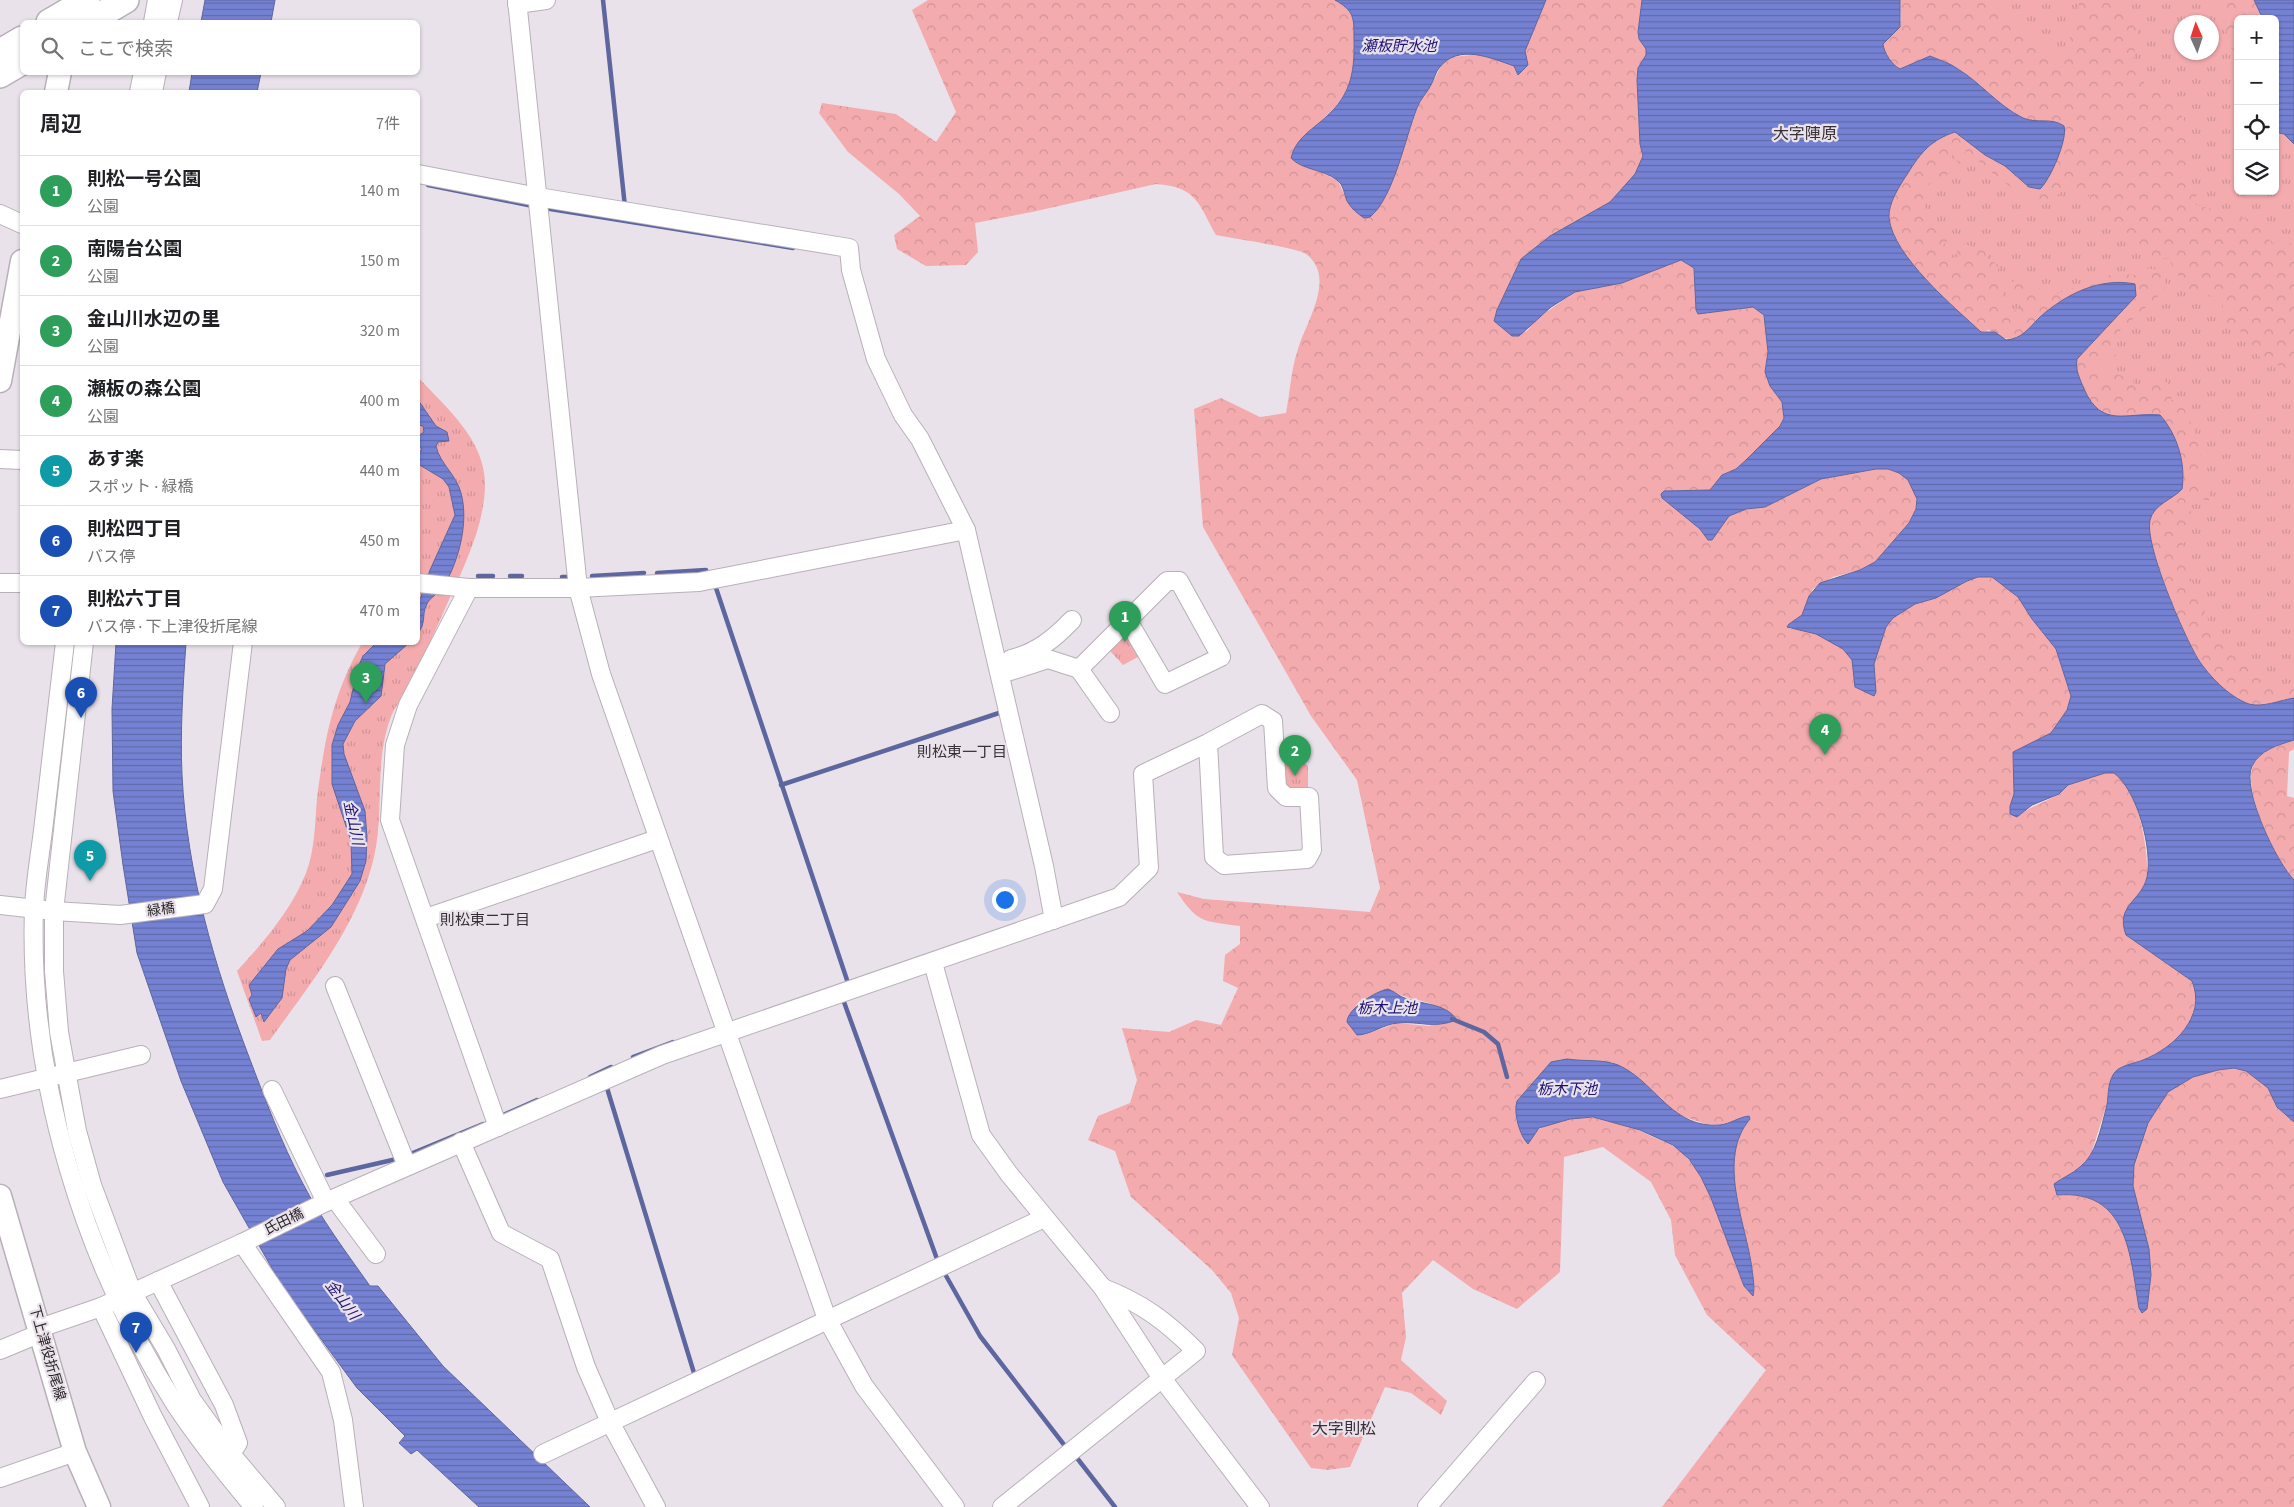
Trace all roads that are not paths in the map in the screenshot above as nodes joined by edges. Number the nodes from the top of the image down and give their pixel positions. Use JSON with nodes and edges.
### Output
{"nodes":[{"id":1,"x":126,"y":0,"type":"edge"},
{"id":2,"x":157,"y":0,"type":"edge"},
{"id":3,"x":173,"y":0,"type":"edge"},
{"id":4,"x":546,"y":0,"type":"edge"},
{"id":5,"x":517,"y":2,"type":"edge"},
{"id":6,"x":79,"y":10,"type":"edge"},
{"id":7,"x":55,"y":20,"type":"edge"},
{"id":8,"x":153,"y":20,"type":"edge"},
{"id":9,"x":168,"y":20,"type":"edge"},
{"id":10,"x":20,"y":40,"type":"edge"},
{"id":11,"x":0,"y":52,"type":"edge"},
{"id":12,"x":20,"y":63,"type":"edge"},
{"id":13,"x":0,"y":75,"type":"edge"},
{"id":14,"x":59,"y":75,"type":"edge"},
{"id":15,"x":142,"y":75,"type":"edge"},
{"id":16,"x":156,"y":75,"type":"edge"},
{"id":17,"x":56,"y":90,"type":"edge"},
{"id":18,"x":139,"y":90,"type":"edge"},
{"id":19,"x":153,"y":90,"type":"edge"},
{"id":20,"x":420,"y":175,"type":"edge"},
{"id":21,"x":538,"y":206,"type":"junction"},
{"id":22,"x":0,"y":214,"type":"edge"},
{"id":23,"x":20,"y":223,"type":"edge"},
{"id":24,"x":20,"y":272,"type":"edge"},
{"id":25,"x":0,"y":381,"type":"edge"},
{"id":26,"x":0,"y":459,"type":"edge"},
{"id":27,"x":20,"y":460,"type":"edge"},
{"id":28,"x":966,"y":530,"type":"junction"},
{"id":29,"x":0,"y":583,"type":"edge"},
{"id":30,"x":20,"y":583,"type":"edge"},
{"id":31,"x":420,"y":583,"type":"edge"},
{"id":32,"x":469,"y":588,"type":"junction"},
{"id":33,"x":578,"y":588,"type":"junction"},
{"id":34,"x":1127,"y":619,"type":"junction"},
{"id":35,"x":1072,"y":620,"type":"dead end"},
{"id":36,"x":64,"y":645,"type":"edge"},
{"id":37,"x":84,"y":645,"type":"edge"},
{"id":38,"x":243,"y":645,"type":"edge"},
{"id":39,"x":999,"y":668,"type":"junction"},
{"id":40,"x":1079,"y":668,"type":"junction"},
{"id":41,"x":1110,"y":713,"type":"dead end"},
{"id":42,"x":1208,"y":743,"type":"junction"},
{"id":43,"x":657,"y":839,"type":"junction"},
{"id":44,"x":0,"y":905,"type":"edge"},
{"id":45,"x":34,"y":909,"type":"junction"},
{"id":46,"x":54,"y":911,"type":"junction"},
{"id":47,"x":426,"y":918,"type":"junction"},
{"id":48,"x":1054,"y":920,"type":"junction"},
{"id":49,"x":933,"y":963,"type":"junction"},
{"id":50,"x":336,"y":986,"type":"dead end"},
{"id":51,"x":723,"y":1025,"type":"junction"},
{"id":52,"x":141,"y":1055,"type":"dead end"},
{"id":53,"x":65,"y":1072,"type":"junction"},
{"id":54,"x":45,"y":1077,"type":"junction"},
{"id":55,"x":0,"y":1089,"type":"edge"},
{"id":56,"x":272,"y":1090,"type":"dead end"},
{"id":57,"x":498,"y":1127,"type":"junction"},
{"id":58,"x":461,"y":1142,"type":"junction"},
{"id":59,"x":404,"y":1158,"type":"junction"},
{"id":60,"x":0,"y":1196,"type":"edge"},
{"id":61,"x":327,"y":1202,"type":"junction"},
{"id":62,"x":1044,"y":1218,"type":"junction"},
{"id":63,"x":244,"y":1242,"type":"junction"},
{"id":64,"x":376,"y":1254,"type":"dead end"},
{"id":65,"x":158,"y":1281,"type":"junction"},
{"id":66,"x":1103,"y":1288,"type":"junction"},
{"id":67,"x":125,"y":1296,"type":"junction"},
{"id":68,"x":101,"y":1307,"type":"junction"},
{"id":69,"x":827,"y":1319,"type":"junction"},
{"id":70,"x":41,"y":1330,"type":"junction"},
{"id":71,"x":0,"y":1350,"type":"edge"},
{"id":72,"x":1161,"y":1378,"type":"junction"},
{"id":73,"x":1536,"y":1380,"type":"dead end"},
{"id":74,"x":182,"y":1413,"type":"junction"},
{"id":75,"x":610,"y":1422,"type":"junction"},
{"id":76,"x":159,"y":1429,"type":"junction"},
{"id":77,"x":75,"y":1452,"type":"junction"},
{"id":78,"x":231,"y":1454,"type":"junction"},
{"id":79,"x":543,"y":1454,"type":"dead end"},
{"id":80,"x":0,"y":1478,"type":"edge"},
{"id":81,"x":99,"y":1507,"type":"edge"},
{"id":82,"x":200,"y":1507,"type":"edge"},
{"id":83,"x":254,"y":1507,"type":"edge"},
{"id":84,"x":276,"y":1507,"type":"edge"},
{"id":85,"x":354,"y":1507,"type":"edge"},
{"id":86,"x":656,"y":1507,"type":"edge"},
{"id":87,"x":955,"y":1507,"type":"edge"},
{"id":88,"x":1002,"y":1507,"type":"edge"},
{"id":89,"x":1260,"y":1507,"type":"edge"},
{"id":90,"x":1427,"y":1507,"type":"edge"}],
"edges":[{"from":1,"to":6,"type":"highway"},
{"from":2,"to":8,"type":"street"},
{"from":3,"to":9,"type":"street"},
{"from":4,"to":5,"type":"street"},
{"from":5,"to":21,"type":"street"},
{"from":6,"to":7,"type":"highway"},
{"from":10,"to":11,"type":"highway"},
{"from":12,"to":13,"type":"highway"},
{"from":14,"to":17,"type":"main road"},
{"from":15,"to":18,"type":"street"},
{"from":16,"to":19,"type":"street"},
{"from":20,"to":21,"type":"street"},
{"from":21,"to":28,"type":"street"},
{"from":21,"to":33,"type":"street"},
{"from":22,"to":23,"type":"street"},
{"from":24,"to":25,"type":"main road"},
{"from":26,"to":27,"type":"street"},
{"from":28,"to":33,"type":"street"},
{"from":28,"to":39,"type":"street"},
{"from":29,"to":30,"type":"street"},
{"from":31,"to":32,"type":"street"},
{"from":32,"to":33,"type":"street"},
{"from":32,"to":47,"type":"street"},
{"from":33,"to":43,"type":"street"},
{"from":34,"to":34,"type":"street"},
{"from":34,"to":40,"type":"street"},
{"from":35,"to":39,"type":"street"},
{"from":36,"to":45,"type":"street"},
{"from":37,"to":46,"type":"street"},
{"from":38,"to":46,"type":"street","name":"緑橋"},
{"from":39,"to":40,"type":"street"},
{"from":39,"to":48,"type":"street"},
{"from":40,"to":41,"type":"street"},
{"from":42,"to":42,"type":"street"},
{"from":42,"to":48,"type":"street","name":"氏田橋"},
{"from":43,"to":47,"type":"street"},
{"from":43,"to":51,"type":"street"},
{"from":44,"to":45,"type":"street","name":"緑橋"},
{"from":45,"to":46,"type":"street","name":"緑橋"},
{"from":45,"to":54,"type":"street"},
{"from":46,"to":53,"type":"street"},
{"from":47,"to":57,"type":"street"},
{"from":48,"to":49,"type":"street","name":"氏田橋"},
{"from":49,"to":51,"type":"street","name":"氏田橋"},
{"from":49,"to":62,"type":"street"},
{"from":50,"to":59,"type":"street"},
{"from":51,"to":57,"type":"street","name":"氏田橋"},
{"from":51,"to":69,"type":"street"},
{"from":52,"to":53,"type":"street"},
{"from":53,"to":54,"type":"street"},
{"from":53,"to":67,"type":"street"},
{"from":54,"to":55,"type":"street"},
{"from":54,"to":67,"type":"street"},
{"from":56,"to":61,"type":"street"},
{"from":57,"to":58,"type":"street","name":"氏田橋"},
{"from":58,"to":59,"type":"street","name":"氏田橋"},
{"from":58,"to":75,"type":"street"},
{"from":59,"to":61,"type":"street","name":"氏田橋"},
{"from":60,"to":70,"type":"main road","name":"下上津役折尾線"},
{"from":61,"to":63,"type":"street","name":"氏田橋"},
{"from":61,"to":64,"type":"street"},
{"from":62,"to":66,"type":"street"},
{"from":62,"to":69,"type":"street"},
{"from":63,"to":65,"type":"street","name":"氏田橋"},
{"from":63,"to":85,"type":"street"},
{"from":65,"to":67,"type":"street","name":"氏田橋"},
{"from":65,"to":78,"type":"street"},
{"from":66,"to":72,"type":"street"},
{"from":66,"to":72,"type":"street"},
{"from":67,"to":68,"type":"street","name":"氏田橋"},
{"from":67,"to":74,"type":"street"},
{"from":67,"to":78,"type":"street"},
{"from":68,"to":70,"type":"street","name":"氏田橋"},
{"from":68,"to":76,"type":"street"},
{"from":69,"to":75,"type":"street"},
{"from":69,"to":87,"type":"street"},
{"from":70,"to":71,"type":"street","name":"氏田橋"},
{"from":70,"to":77,"type":"main road","name":"下上津役折尾線"},
{"from":72,"to":88,"type":"street"},
{"from":72,"to":89,"type":"street"},
{"from":73,"to":90,"type":"street"},
{"from":74,"to":76,"type":"street"},
{"from":74,"to":83,"type":"street"},
{"from":75,"to":79,"type":"street"},
{"from":75,"to":86,"type":"street"},
{"from":76,"to":82,"type":"street"},
{"from":77,"to":80,"type":"street"},
{"from":77,"to":81,"type":"main road","name":"下上津役折尾線"},
{"from":78,"to":84,"type":"street"}]}
